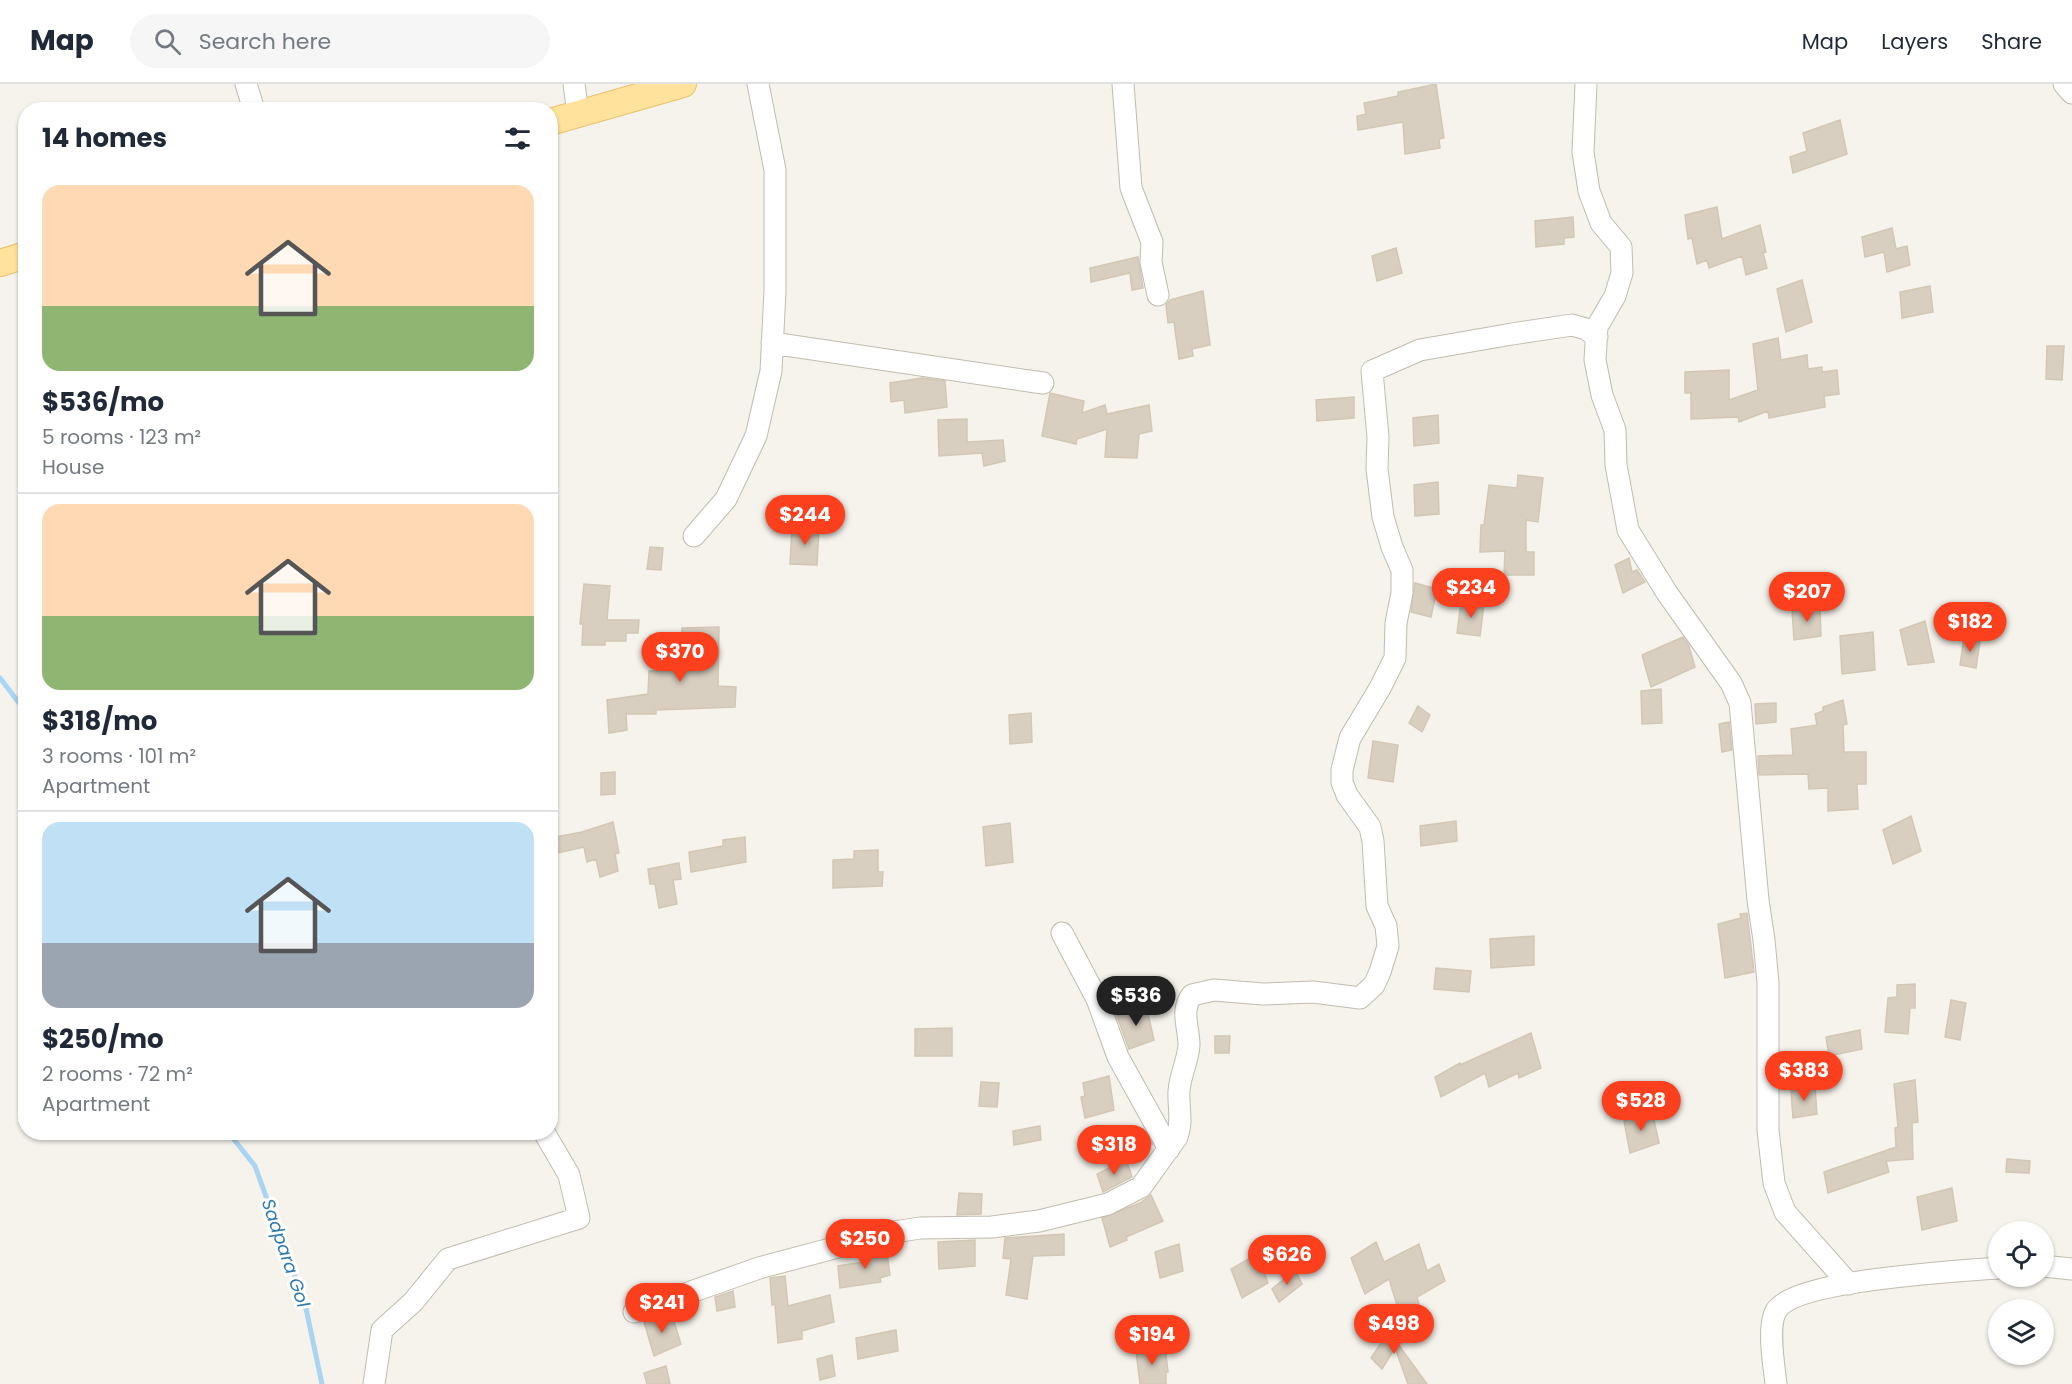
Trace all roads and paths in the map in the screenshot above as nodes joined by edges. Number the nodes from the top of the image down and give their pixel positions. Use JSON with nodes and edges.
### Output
{"nodes":[{"id":1,"x":246,"y":84,"type":"edge"},
{"id":2,"x":574,"y":84,"type":"edge"},
{"id":3,"x":683,"y":84,"type":"edge"},
{"id":4,"x":758,"y":84,"type":"edge"},
{"id":5,"x":1123,"y":84,"type":"edge"},
{"id":6,"x":1586,"y":84,"type":"edge"},
{"id":7,"x":2064,"y":84,"type":"edge"},
{"id":8,"x":2072,"y":93,"type":"edge"},
{"id":9,"x":252,"y":102,"type":"edge"},
{"id":10,"x":578,"y":114,"type":"junction"},
{"id":11,"x":558,"y":120,"type":"edge"},
{"id":12,"x":18,"y":257,"type":"edge"},
{"id":13,"x":0,"y":263,"type":"edge"},
{"id":14,"x":1158,"y":295,"type":"dead end"},
{"id":15,"x":1597,"y":337,"type":"junction"},
{"id":16,"x":772,"y":343,"type":"junction"},
{"id":17,"x":1043,"y":383,"type":"dead end"},
{"id":18,"x":694,"y":536,"type":"dead end"},
{"id":19,"x":1062,"y":933,"type":"dead end"},
{"id":20,"x":549,"y":1140,"type":"edge"},
{"id":21,"x":1169,"y":1149,"type":"junction"},
{"id":22,"x":2054,"y":1267,"type":"edge"},
{"id":23,"x":1988,"y":1269,"type":"edge"},
{"id":24,"x":2072,"y":1269,"type":"edge"},
{"id":25,"x":1849,"y":1284,"type":"junction"},
{"id":26,"x":634,"y":1312,"type":"dead end"},
{"id":27,"x":374,"y":1384,"type":"edge"},
{"id":28,"x":1776,"y":1384,"type":"edge"}],
"edges":[{"from":1,"to":9,"type":"street"},
{"from":2,"to":10,"type":"street"},
{"from":3,"to":10,"type":"main road"},
{"from":4,"to":16,"type":"street"},
{"from":5,"to":14,"type":"street"},
{"from":6,"to":15,"type":"street"},
{"from":7,"to":8,"type":"street"},
{"from":10,"to":11,"type":"main road"},
{"from":12,"to":13,"type":"main road"},
{"from":15,"to":21,"type":"street"},
{"from":15,"to":25,"type":"street"},
{"from":16,"to":17,"type":"street"},
{"from":16,"to":18,"type":"street"},
{"from":19,"to":21,"type":"street"},
{"from":20,"to":27,"type":"street"},
{"from":21,"to":26,"type":"street"},
{"from":22,"to":24,"type":"street"},
{"from":23,"to":25,"type":"street"},
{"from":25,"to":28,"type":"street"}]}
